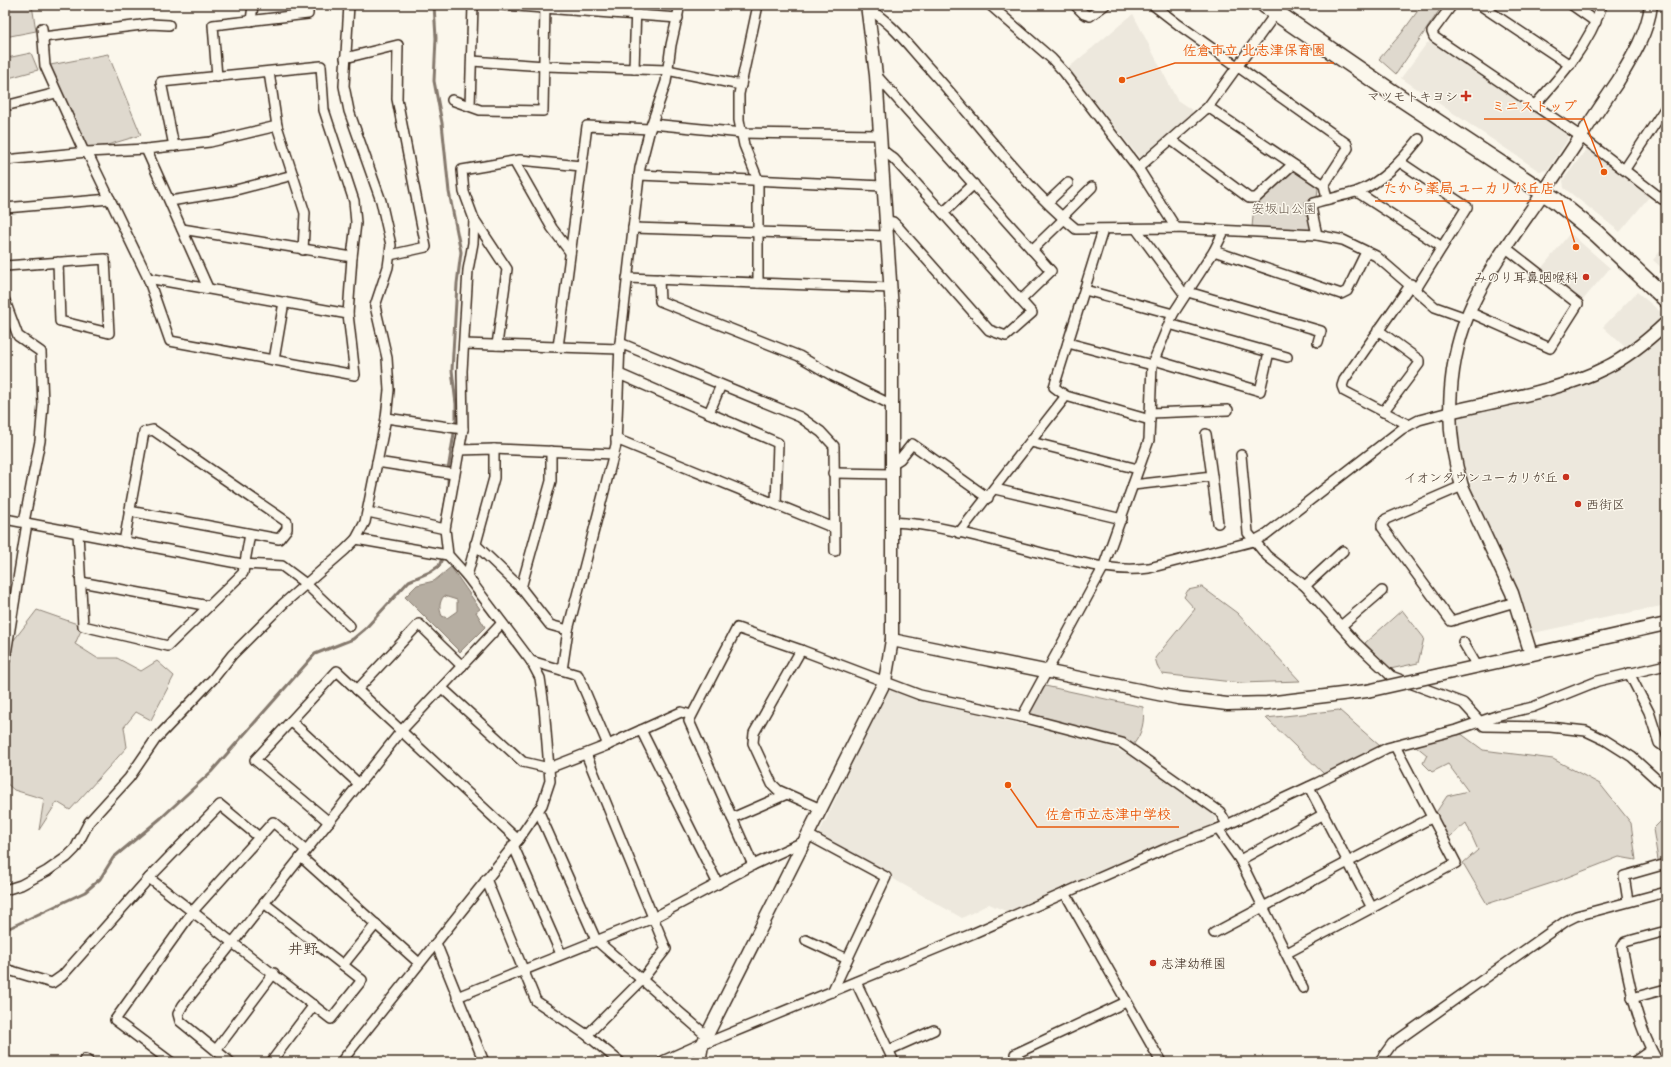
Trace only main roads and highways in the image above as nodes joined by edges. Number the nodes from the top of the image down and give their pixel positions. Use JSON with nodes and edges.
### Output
{"nodes":[{"id":1,"x":1270,"y":9,"type":"edge"},
{"id":2,"x":1666,"y":299,"type":"edge"}],
"edges":[{"from":1,"to":2,"type":"highway"}]}
